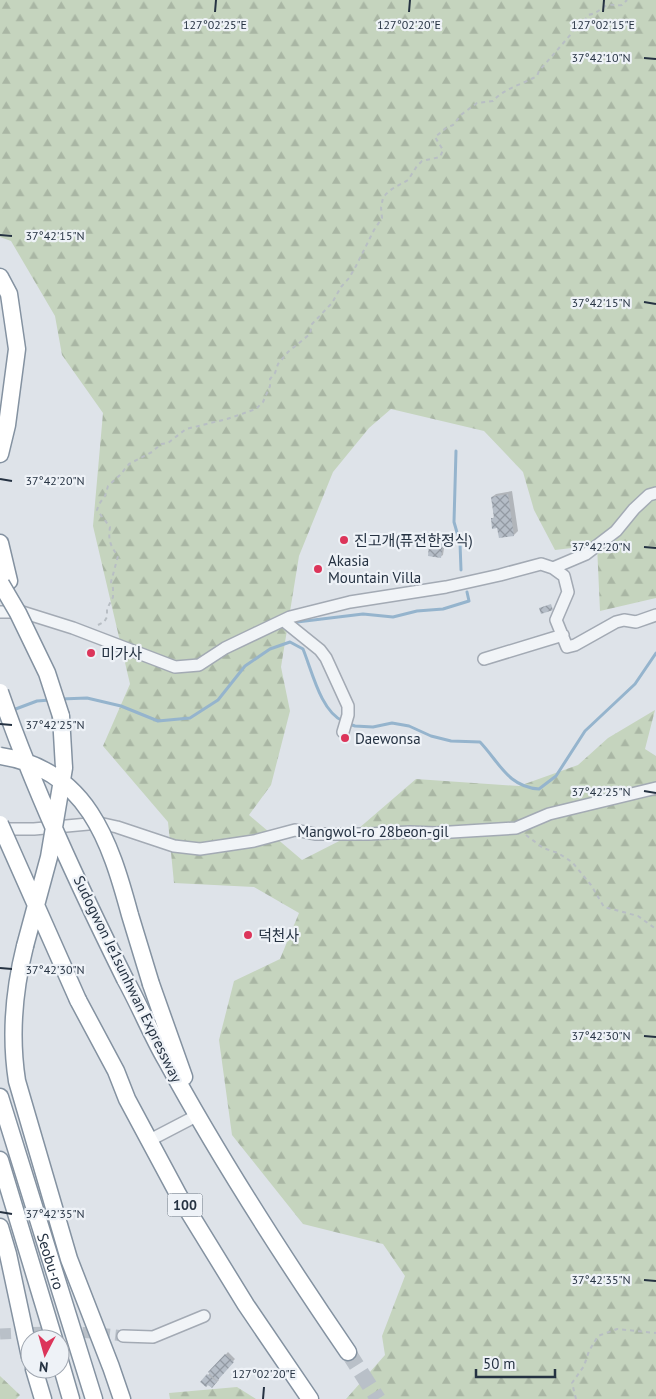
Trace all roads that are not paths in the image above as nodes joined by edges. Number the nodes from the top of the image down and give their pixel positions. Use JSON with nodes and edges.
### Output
{"nodes":[{"id":1,"x":0,"y":278,"type":"edge"},
{"id":2,"x":0,"y":454,"type":"edge"},
{"id":3,"x":656,"y":493,"type":"edge"},
{"id":4,"x":0,"y":543,"type":"edge"},
{"id":5,"x":553,"y":568,"type":"junction"},
{"id":6,"x":4,"y":583,"type":"edge"},
{"id":7,"x":0,"y":612,"type":"edge"},
{"id":8,"x":656,"y":615,"type":"edge"},
{"id":9,"x":284,"y":621,"type":"junction"},
{"id":10,"x":562,"y":635,"type":"junction"},
{"id":11,"x":484,"y":659,"type":"dead end"},
{"id":12,"x":0,"y":692,"type":"edge"},
{"id":13,"x":343,"y":732,"type":"dead end"},
{"id":14,"x":0,"y":756,"type":"edge"},
{"id":15,"x":656,"y":788,"type":"edge"},
{"id":16,"x":0,"y":824,"type":"edge"},
{"id":17,"x":0,"y":829,"type":"edge"},
{"id":18,"x":0,"y":1097,"type":"edge"},
{"id":19,"x":198,"y":1115,"type":"junction"},
{"id":20,"x":150,"y":1140,"type":"junction"},
{"id":21,"x":0,"y":1160,"type":"edge"},
{"id":22,"x":0,"y":1227,"type":"edge"},
{"id":23,"x":204,"y":1316,"type":"dead end"},
{"id":24,"x":24,"y":1329,"type":"edge"},
{"id":25,"x":51,"y":1329,"type":"edge"},
{"id":26,"x":123,"y":1336,"type":"tunnel mouth"},
{"id":27,"x":348,"y":1352,"type":"tunnel mouth"},
{"id":28,"x":37,"y":1379,"type":"edge"},
{"id":29,"x":65,"y":1379,"type":"edge"},
{"id":30,"x":43,"y":1399,"type":"edge"},
{"id":31,"x":71,"y":1399,"type":"edge"},
{"id":32,"x":94,"y":1399,"type":"edge"},
{"id":33,"x":122,"y":1399,"type":"edge"},
{"id":34,"x":310,"y":1399,"type":"edge"}],
"edges":[{"from":1,"to":2,"type":"highway"},
{"from":3,"to":5,"type":"street"},
{"from":4,"to":6,"type":"highway"},
{"from":5,"to":9,"type":"street"},
{"from":5,"to":10,"type":"street"},
{"from":6,"to":33,"type":"highway","bridge":true},
{"from":7,"to":9,"type":"street"},
{"from":8,"to":10,"type":"street"},
{"from":9,"to":13,"type":"street"},
{"from":10,"to":11,"type":"street"},
{"from":12,"to":19,"type":"highway","name":"Sudogwon Je1sunhwan Expressway","bridge":true},
{"from":14,"to":19,"type":"highway","bridge":true},
{"from":15,"to":17,"type":"street","name":"Mangwol-ro 28beon-gil"},
{"from":16,"to":20,"type":"highway","number":"100","bridge":true},
{"from":18,"to":32,"type":"highway","name":"Seobu-ro"},
{"from":19,"to":20,"type":"street"},
{"from":19,"to":27,"type":"highway","name":"Sudogwon Je1sunhwan Expressway"},
{"from":20,"to":34,"type":"highway","number":"100"},
{"from":21,"to":25,"type":"highway","name":"Seobu-ro"},
{"from":22,"to":24,"type":"highway"},
{"from":23,"to":26,"type":"street"},
{"from":28,"to":30,"type":"highway"},
{"from":29,"to":31,"type":"highway"}]}
